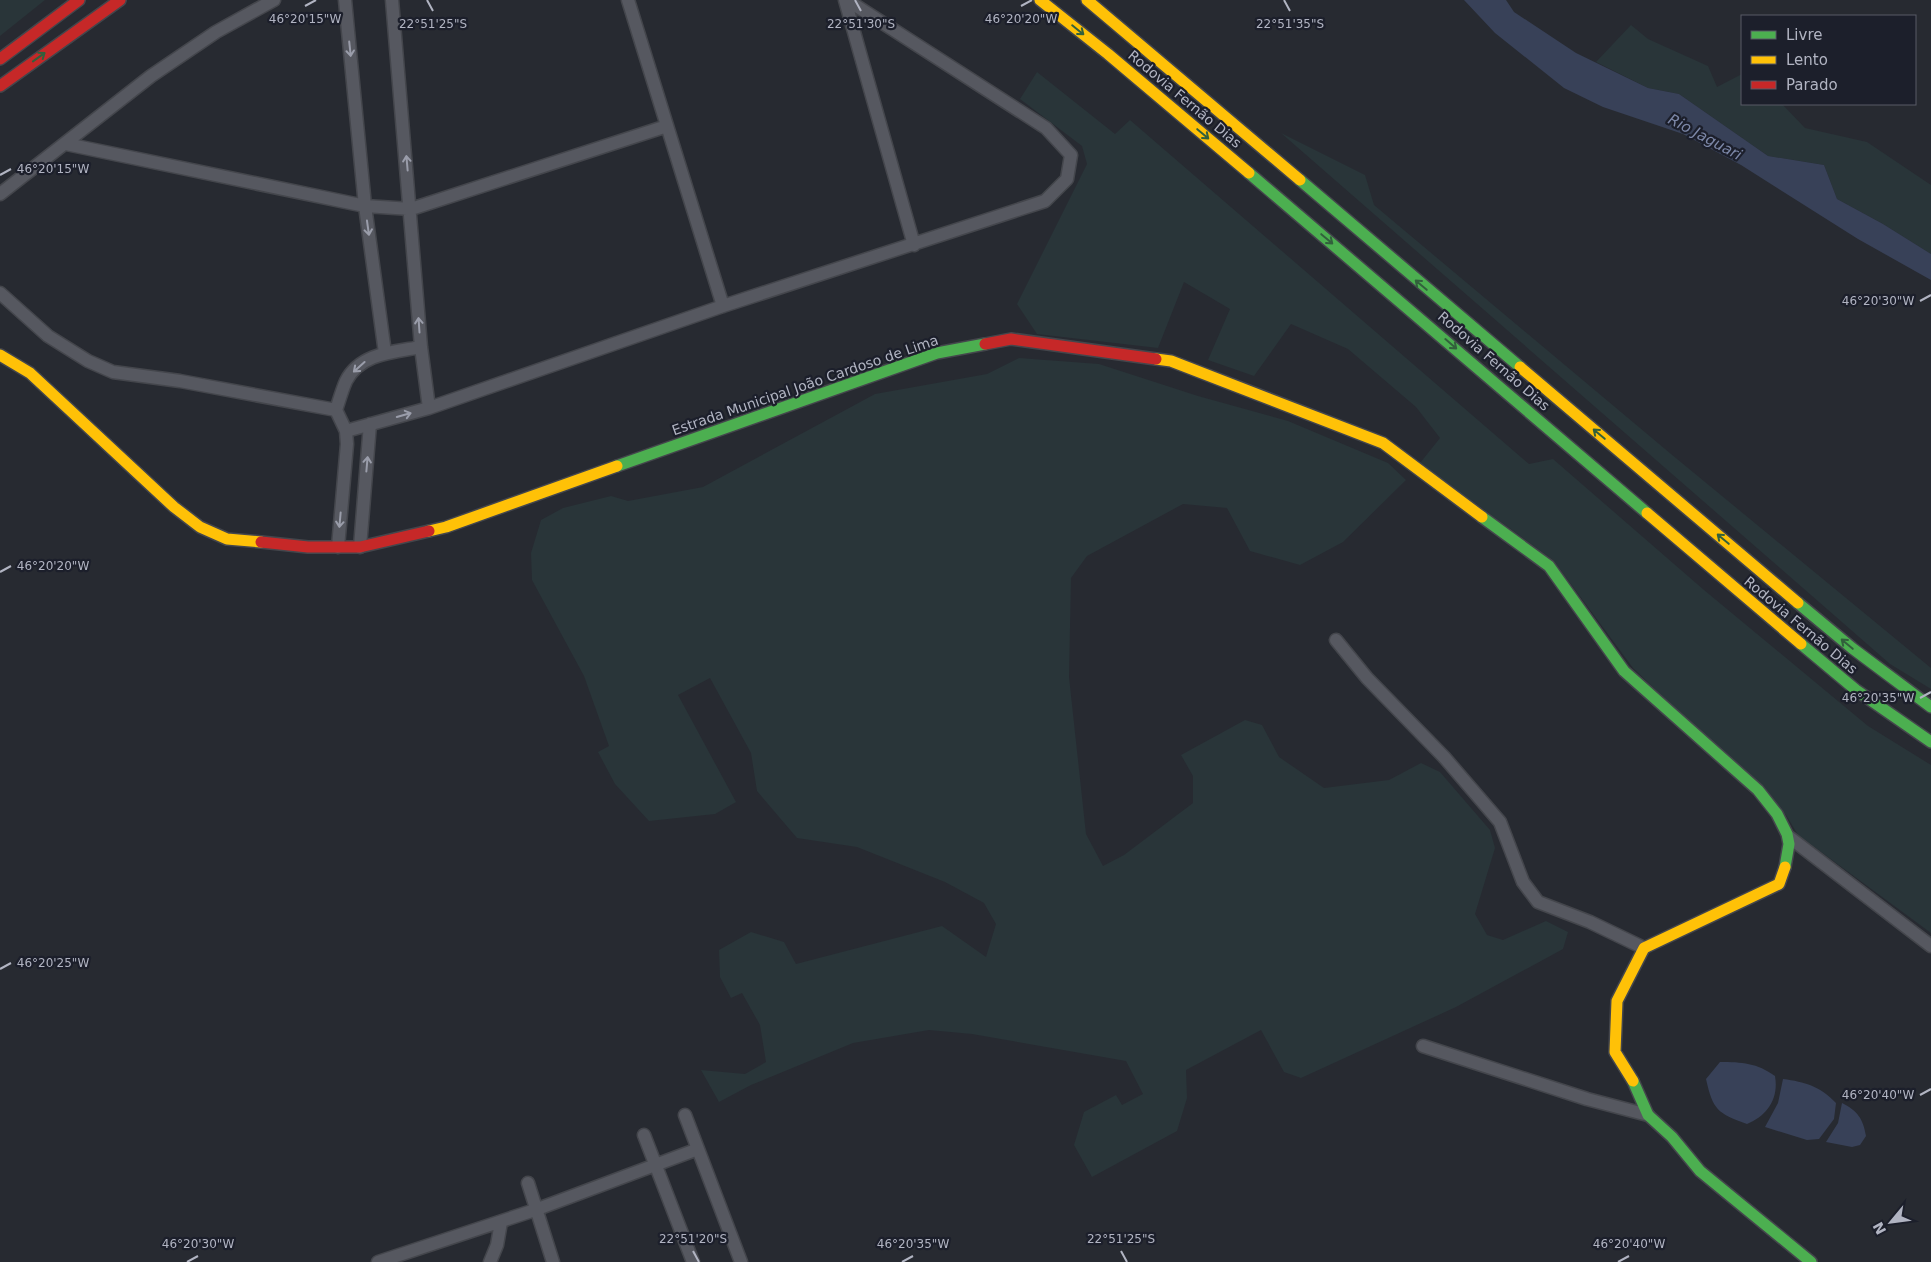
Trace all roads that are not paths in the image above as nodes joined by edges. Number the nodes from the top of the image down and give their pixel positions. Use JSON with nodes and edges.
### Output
{"nodes":[{"id":1,"x":79,"y":0,"type":"edge"},
{"id":2,"x":120,"y":0,"type":"edge"},
{"id":3,"x":274,"y":0,"type":"edge"},
{"id":4,"x":345,"y":0,"type":"edge"},
{"id":5,"x":392,"y":0,"type":"edge"},
{"id":6,"x":628,"y":0,"type":"edge"},
{"id":7,"x":846,"y":0,"type":"edge"},
{"id":8,"x":1040,"y":0,"type":"edge"},
{"id":9,"x":1087,"y":0,"type":"edge"},
{"id":10,"x":0,"y":59,"type":"edge"},
{"id":11,"x":0,"y":86,"type":"edge"},
{"id":12,"x":667,"y":126,"type":"junction"},
{"id":13,"x":66,"y":144,"type":"junction"},
{"id":14,"x":0,"y":194,"type":"edge"},
{"id":15,"x":366,"y":206,"type":"junction"},
{"id":16,"x":411,"y":208,"type":"junction"},
{"id":17,"x":914,"y":245,"type":"junction"},
{"id":18,"x":0,"y":293,"type":"edge"},
{"id":19,"x":723,"y":306,"type":"junction"},
{"id":20,"x":421,"y":347,"type":"junction"},
{"id":21,"x":385,"y":354,"type":"junction"},
{"id":22,"x":0,"y":355,"type":"edge"},
{"id":23,"x":429,"y":408,"type":"junction"},
{"id":24,"x":336,"y":410,"type":"junction"},
{"id":25,"x":370,"y":424,"type":"junction"},
{"id":26,"x":346,"y":431,"type":"junction"},
{"id":27,"x":338,"y":547,"type":"junction"},
{"id":28,"x":360,"y":547,"type":"junction"},
{"id":29,"x":1336,"y":640,"type":"dead end"},
{"id":30,"x":1931,"y":707,"type":"edge"},
{"id":31,"x":1931,"y":742,"type":"edge"},
{"id":32,"x":1790,"y":837,"type":"junction"},
{"id":33,"x":1931,"y":946,"type":"edge"},
{"id":34,"x":1644,"y":948,"type":"junction"},
{"id":35,"x":1422,"y":1046,"type":"dead end"},
{"id":36,"x":685,"y":1115,"type":"dead end"},
{"id":37,"x":1648,"y":1115,"type":"junction"},
{"id":38,"x":644,"y":1135,"type":"dead end"},
{"id":39,"x":698,"y":1149,"type":"junction"},
{"id":40,"x":656,"y":1165,"type":"junction"},
{"id":41,"x":528,"y":1183,"type":"dead end"},
{"id":42,"x":535,"y":1210,"type":"junction"},
{"id":43,"x":500,"y":1222,"type":"junction"},
{"id":44,"x":378,"y":1262,"type":"edge"},
{"id":45,"x":490,"y":1262,"type":"edge"},
{"id":46,"x":553,"y":1262,"type":"edge"},
{"id":47,"x":693,"y":1262,"type":"edge"},
{"id":48,"x":741,"y":1262,"type":"edge"},
{"id":49,"x":1811,"y":1262,"type":"edge"}],
"edges":[{"from":1,"to":10,"type":"main road"},
{"from":11,"to":2,"type":"main road","one_way":true},
{"from":3,"to":13,"type":"street"},
{"from":4,"to":15,"type":"street","one_way":true},
{"from":16,"to":5,"type":"street","one_way":true},
{"from":6,"to":12,"type":"street"},
{"from":7,"to":17,"type":"street"},
{"from":7,"to":17,"type":"street"},
{"from":8,"to":31,"type":"main road","name":"Rodovia Fernão Dias","one_way":true},
{"from":30,"to":9,"type":"main road","name":"Rodovia Fernão Dias","one_way":true},
{"from":12,"to":16,"type":"street"},
{"from":12,"to":19,"type":"street"},
{"from":13,"to":14,"type":"street"},
{"from":13,"to":15,"type":"street"},
{"from":15,"to":16,"type":"street"},
{"from":15,"to":21,"type":"street","one_way":true},
{"from":20,"to":16,"type":"street","one_way":true},
{"from":17,"to":19,"type":"street"},
{"from":18,"to":24,"type":"street"},
{"from":19,"to":23,"type":"street"},
{"from":20,"to":21,"type":"street"},
{"from":20,"to":23,"type":"street"},
{"from":21,"to":24,"type":"street","one_way":true},
{"from":22,"to":27,"type":"main road","name":"Estrada Municipal João Cardoso de Lima"},
{"from":25,"to":23,"type":"street","one_way":true},
{"from":24,"to":26,"type":"street"},
{"from":25,"to":26,"type":"street"},
{"from":28,"to":25,"type":"street","one_way":true},
{"from":26,"to":27,"type":"street","one_way":true},
{"from":27,"to":28,"type":"main road","name":"Estrada Municipal João Cardoso de Lima"},
{"from":28,"to":32,"type":"main road","name":"Estrada Municipal João Cardoso de Lima"},
{"from":29,"to":34,"type":"street"},
{"from":32,"to":33,"type":"street"},
{"from":32,"to":34,"type":"main road"},
{"from":34,"to":37,"type":"main road"},
{"from":35,"to":37,"type":"street"},
{"from":36,"to":39,"type":"street"},
{"from":37,"to":49,"type":"main road"},
{"from":38,"to":40,"type":"street"},
{"from":39,"to":40,"type":"street"},
{"from":39,"to":48,"type":"street"},
{"from":40,"to":42,"type":"street"},
{"from":40,"to":47,"type":"street"},
{"from":41,"to":42,"type":"street"},
{"from":42,"to":43,"type":"street"},
{"from":42,"to":46,"type":"street"},
{"from":43,"to":44,"type":"street"},
{"from":43,"to":45,"type":"street"}]}
